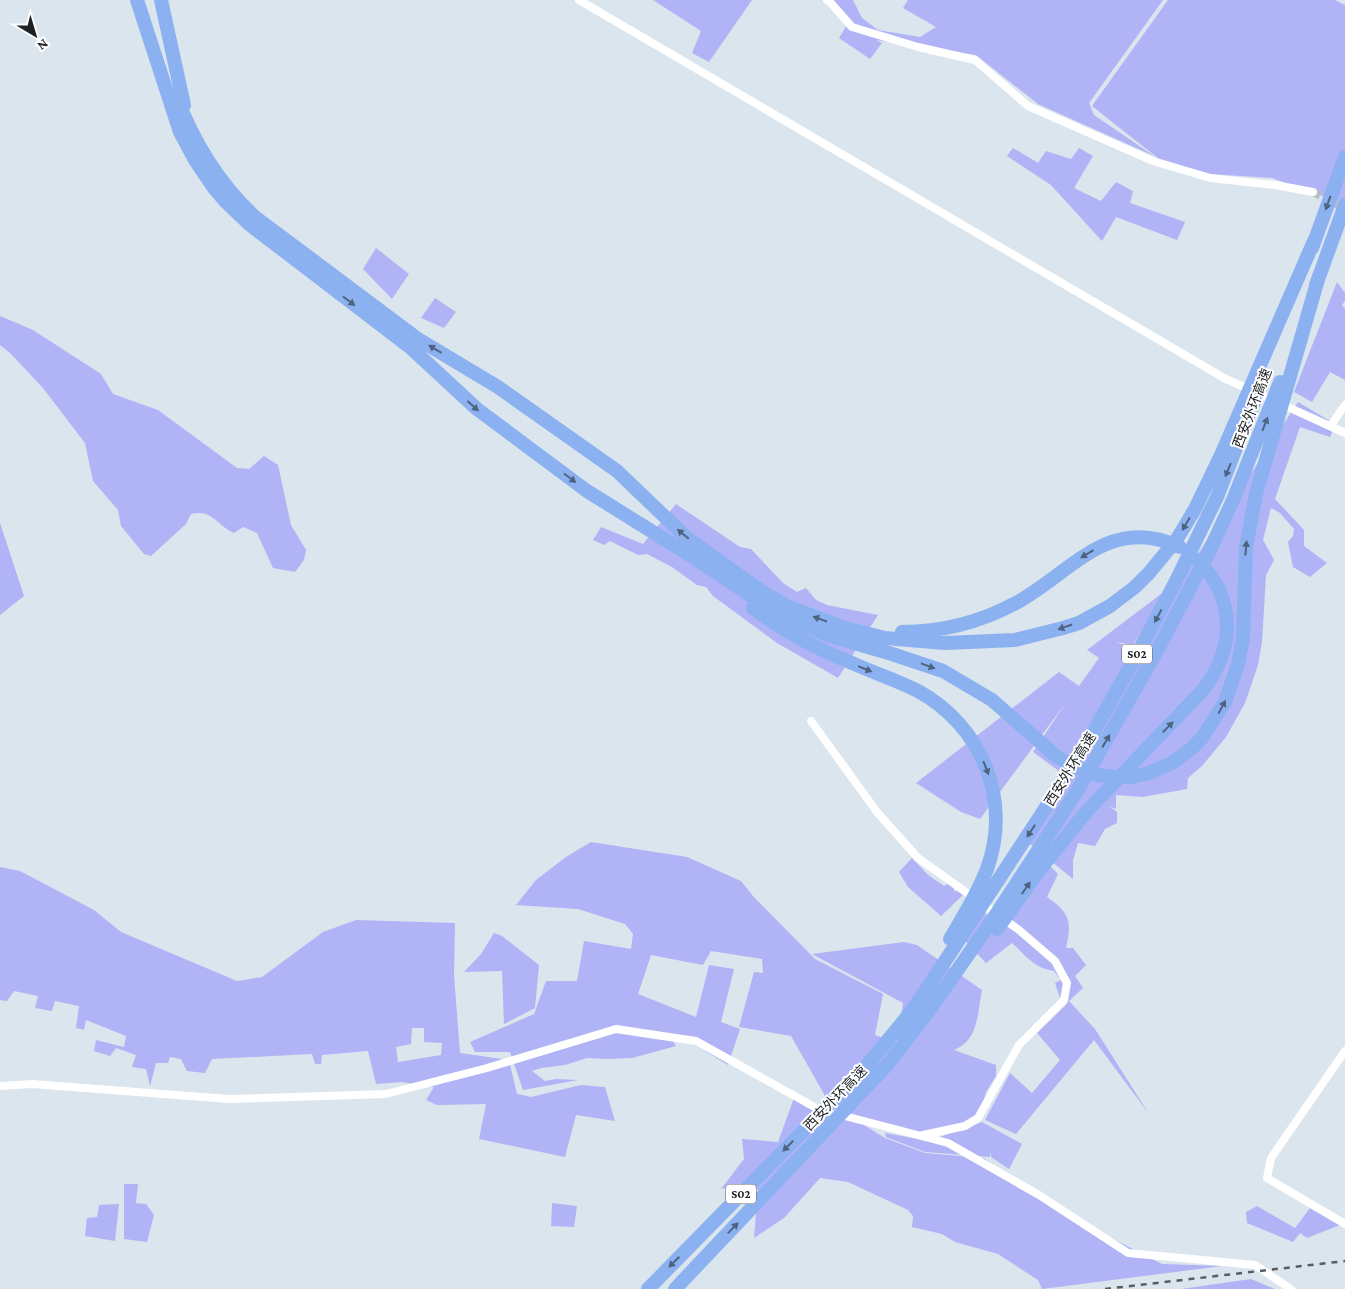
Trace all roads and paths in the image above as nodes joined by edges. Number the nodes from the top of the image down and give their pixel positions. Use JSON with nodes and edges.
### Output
{"nodes":[{"id":1,"x":137,"y":0,"type":"edge"},
{"id":2,"x":146,"y":0,"type":"edge"},
{"id":3,"x":161,"y":0,"type":"edge"},
{"id":4,"x":579,"y":0,"type":"edge"},
{"id":5,"x":827,"y":0,"type":"edge"},
{"id":6,"x":190,"y":128,"type":"junction"},
{"id":7,"x":1345,"y":157,"type":"edge"},
{"id":8,"x":1313,"y":192,"type":"tunnel mouth"},
{"id":9,"x":1345,"y":205,"type":"edge"},
{"id":10,"x":1314,"y":241,"type":"junction"},
{"id":11,"x":1319,"y":276,"type":"junction"},
{"id":12,"x":1345,"y":405,"type":"edge"},
{"id":13,"x":1331,"y":425,"type":"junction"},
{"id":14,"x":1345,"y":433,"type":"edge"},
{"id":15,"x":693,"y":557,"type":"junction"},
{"id":16,"x":845,"y":628,"type":"junction"},
{"id":17,"x":811,"y":721,"type":"dead end"},
{"id":18,"x":1345,"y":1051,"type":"edge"},
{"id":19,"x":870,"y":1062,"type":"junction"},
{"id":20,"x":888,"y":1064,"type":"junction"},
{"id":21,"x":0,"y":1086,"type":"edge"},
{"id":22,"x":921,"y":1136,"type":"junction"},
{"id":23,"x":1345,"y":1224,"type":"edge"},
{"id":24,"x":648,"y":1289,"type":"edge"},
{"id":25,"x":675,"y":1289,"type":"edge"},
{"id":26,"x":1290,"y":1289,"type":"edge"}],
"edges":[{"from":1,"to":15,"type":"highway","one_way":true},
{"from":2,"to":6,"type":"highway"},
{"from":3,"to":6,"type":"highway"},
{"from":4,"to":13,"type":"street"},
{"from":5,"to":8,"type":"street"},
{"from":16,"to":6,"type":"highway","one_way":true},
{"from":7,"to":10,"type":"highway","name":"西安外环高速","number":"S02","one_way":true},
{"from":9,"to":11,"type":"highway","name":"西安外环高速","number":"S02"},
{"from":10,"to":16,"type":"highway","one_way":true},
{"from":10,"to":19,"type":"highway","name":"西安外环高速","number":"S02","one_way":true},
{"from":15,"to":11,"type":"highway","one_way":true},
{"from":20,"to":11,"type":"highway","name":"西安外环高速","number":"S02","one_way":true},
{"from":12,"to":13,"type":"street"},
{"from":13,"to":14,"type":"street"},
{"from":15,"to":19,"type":"highway","one_way":true},
{"from":20,"to":16,"type":"highway","one_way":true},
{"from":17,"to":22,"type":"street"},
{"from":18,"to":23,"type":"street"},
{"from":19,"to":24,"type":"highway","name":"西安外环高速","number":"S02","one_way":true},
{"from":25,"to":20,"type":"highway","name":"西安外环高速","number":"S02","one_way":true},
{"from":21,"to":22,"type":"street"},
{"from":22,"to":26,"type":"street"}]}
